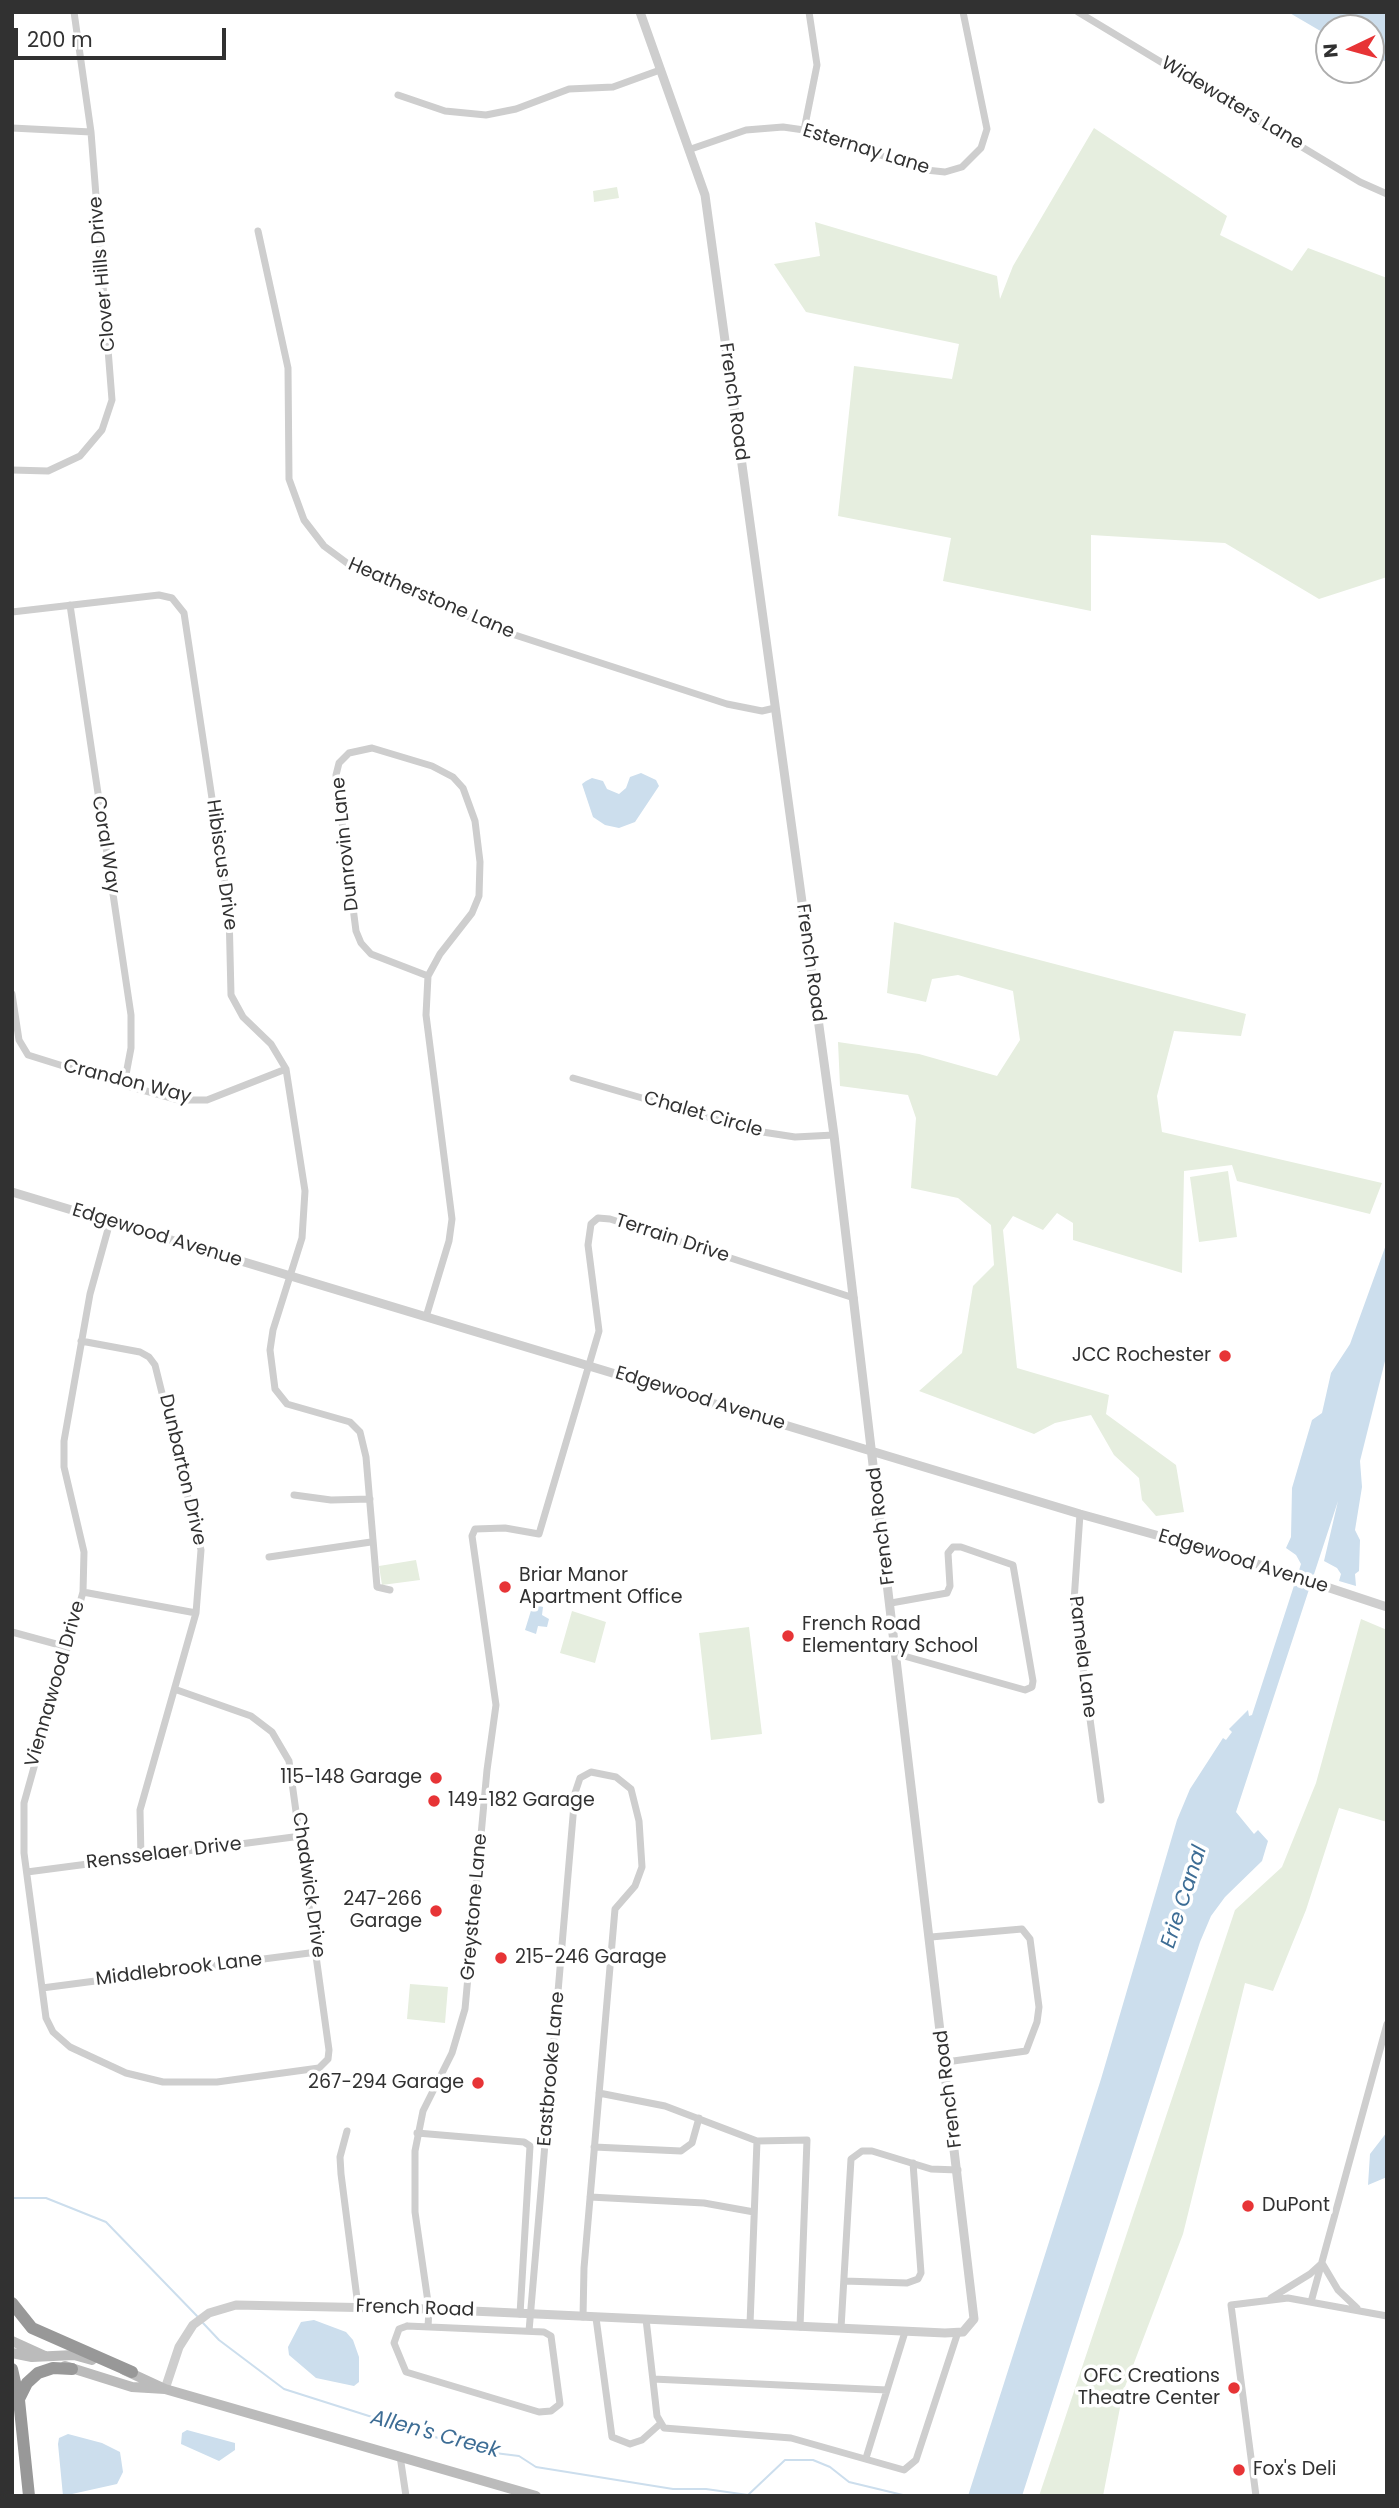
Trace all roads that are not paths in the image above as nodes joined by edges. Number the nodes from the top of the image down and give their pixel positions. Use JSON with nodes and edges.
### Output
{"nodes":[{"id":1,"x":74,"y":12,"type":"edge"},
{"id":2,"x":640,"y":12,"type":"edge"},
{"id":3,"x":809,"y":12,"type":"edge"},
{"id":4,"x":963,"y":12,"type":"edge"},
{"id":5,"x":1078,"y":12,"type":"edge"},
{"id":6,"x":660,"y":70,"type":"junction"},
{"id":7,"x":398,"y":95,"type":"dead end"},
{"id":8,"x":12,"y":128,"type":"edge"},
{"id":9,"x":804,"y":130,"type":"junction"},
{"id":10,"x":91,"y":132,"type":"junction"},
{"id":11,"x":691,"y":149,"type":"junction"},
{"id":12,"x":1387,"y":194,"type":"edge"},
{"id":13,"x":258,"y":231,"type":"dead end"},
{"id":14,"x":12,"y":470,"type":"edge"},
{"id":15,"x":70,"y":605,"type":"junction"},
{"id":16,"x":12,"y":612,"type":"edge"},
{"id":17,"x":775,"y":708,"type":"junction"},
{"id":18,"x":428,"y":976,"type":"junction"},
{"id":19,"x":12,"y":995,"type":"edge"},
{"id":20,"x":286,"y":1069,"type":"junction"},
{"id":21,"x":573,"y":1078,"type":"dead end"},
{"id":22,"x":124,"y":1085,"type":"junction"},
{"id":23,"x":834,"y":1135,"type":"junction"},
{"id":24,"x":12,"y":1192,"type":"edge"},
{"id":25,"x":110,"y":1222,"type":"junction"},
{"id":26,"x":289,"y":1277,"type":"junction"},
{"id":27,"x":854,"y":1298,"type":"junction"},
{"id":28,"x":426,"y":1317,"type":"junction"},
{"id":29,"x":81,"y":1341,"type":"junction"},
{"id":30,"x":589,"y":1367,"type":"junction"},
{"id":31,"x":873,"y":1451,"type":"junction"},
{"id":32,"x":294,"y":1495,"type":"dead end"},
{"id":33,"x":370,"y":1499,"type":"junction"},
{"id":34,"x":1080,"y":1514,"type":"junction"},
{"id":35,"x":371,"y":1542,"type":"junction"},
{"id":36,"x":269,"y":1557,"type":"dead end"},
{"id":37,"x":390,"y":1590,"type":"dead end"},
{"id":38,"x":83,"y":1592,"type":"junction"},
{"id":39,"x":891,"y":1603,"type":"junction"},
{"id":40,"x":1387,"y":1607,"type":"edge"},
{"id":41,"x":196,"y":1613,"type":"junction"},
{"id":42,"x":12,"y":1632,"type":"edge"},
{"id":43,"x":67,"y":1647,"type":"junction"},
{"id":44,"x":897,"y":1654,"type":"junction"},
{"id":45,"x":177,"y":1690,"type":"junction"},
{"id":46,"x":1101,"y":1800,"type":"dead end"},
{"id":47,"x":301,"y":1836,"type":"junction"},
{"id":48,"x":141,"y":1858,"type":"junction"},
{"id":49,"x":27,"y":1872,"type":"junction"},
{"id":50,"x":931,"y":1937,"type":"junction"},
{"id":51,"x":317,"y":1952,"type":"junction"},
{"id":52,"x":42,"y":1988,"type":"junction"},
{"id":53,"x":1387,"y":2024,"type":"edge"},
{"id":54,"x":946,"y":2062,"type":"junction"},
{"id":55,"x":324,"y":2064,"type":"joint"},
{"id":56,"x":599,"y":2093,"type":"junction"},
{"id":57,"x":699,"y":2118,"type":"junction"},
{"id":58,"x":347,"y":2131,"type":"dead end"},
{"id":59,"x":417,"y":2133,"type":"junction"},
{"id":60,"x":757,"y":2141,"type":"junction"},
{"id":61,"x":594,"y":2147,"type":"junction"},
{"id":62,"x":913,"y":2163,"type":"junction"},
{"id":63,"x":958,"y":2170,"type":"junction"},
{"id":64,"x":590,"y":2197,"type":"junction"},
{"id":65,"x":754,"y":2213,"type":"junction"},
{"id":66,"x":1322,"y":2263,"type":"junction"},
{"id":67,"x":844,"y":2281,"type":"junction"},
{"id":68,"x":1267,"y":2301,"type":"junction"},
{"id":69,"x":1311,"y":2302,"type":"junction"},
{"id":70,"x":12,"y":2303,"type":"edge"},
{"id":71,"x":358,"y":2306,"type":"junction"},
{"id":72,"x":429,"y":2309,"type":"junction"},
{"id":73,"x":1360,"y":2310,"type":"junction"},
{"id":74,"x":520,"y":2314,"type":"junction"},
{"id":75,"x":531,"y":2314,"type":"junction"},
{"id":76,"x":1387,"y":2316,"type":"edge"},
{"id":77,"x":583,"y":2317,"type":"junction"},
{"id":78,"x":596,"y":2318,"type":"junction"},
{"id":79,"x":646,"y":2319,"type":"junction"},
{"id":80,"x":750,"y":2324,"type":"junction"},
{"id":81,"x":428,"y":2327,"type":"junction"},
{"id":82,"x":800,"y":2327,"type":"junction"},
{"id":83,"x":841,"y":2328,"type":"junction"},
{"id":84,"x":529,"y":2332,"type":"junction"},
{"id":85,"x":905,"y":2332,"type":"junction"},
{"id":86,"x":958,"y":2332,"type":"junction"},
{"id":87,"x":12,"y":2341,"type":"edge"},
{"id":88,"x":12,"y":2353,"type":"edge"},
{"id":89,"x":46,"y":2356,"type":"junction"},
{"id":90,"x":72,"y":2369,"type":"junction"},
{"id":91,"x":12,"y":2370,"type":"edge"},
{"id":92,"x":132,"y":2372,"type":"junction"},
{"id":93,"x":653,"y":2379,"type":"junction"},
{"id":94,"x":165,"y":2389,"type":"junction"},
{"id":95,"x":887,"y":2390,"type":"junction"},
{"id":96,"x":19,"y":2400,"type":"junction"},
{"id":97,"x":660,"y":2424,"type":"junction"},
{"id":98,"x":400,"y":2456,"type":"junction"},
{"id":99,"x":866,"y":2458,"type":"junction"},
{"id":100,"x":29,"y":2496,"type":"edge"},
{"id":101,"x":406,"y":2496,"type":"edge"},
{"id":102,"x":536,"y":2496,"type":"edge"},
{"id":103,"x":1256,"y":2496,"type":"edge"}],
"edges":[{"from":1,"to":10,"type":"street","name":"Clover Hills Drive"},
{"from":2,"to":6,"type":"street","name":"French Road"},
{"from":3,"to":9,"type":"street"},
{"from":4,"to":9,"type":"street","name":"Esternay Lane"},
{"from":5,"to":12,"type":"street","name":"Widewaters Lane"},
{"from":6,"to":7,"type":"street"},
{"from":6,"to":11,"type":"street","name":"French Road"},
{"from":8,"to":10,"type":"street"},
{"from":9,"to":11,"type":"street","name":"Esternay Lane"},
{"from":10,"to":14,"type":"street","name":"Clover Hills Drive"},
{"from":11,"to":17,"type":"street","name":"French Road"},
{"from":13,"to":17,"type":"street","name":"Heatherstone Lane"},
{"from":15,"to":16,"type":"street","name":"Hibiscus Drive"},
{"from":15,"to":20,"type":"street","name":"Hibiscus Drive"},
{"from":15,"to":22,"type":"street","name":"Coral Way"},
{"from":17,"to":23,"type":"street","name":"French Road"},
{"from":18,"to":18,"type":"street","name":"Dunrovin Lane"},
{"from":18,"to":28,"type":"street","name":"Dunrovin Lane"},
{"from":19,"to":22,"type":"street","name":"Crandon Way"},
{"from":20,"to":22,"type":"street","name":"Crandon Way"},
{"from":20,"to":26,"type":"street","name":"Hibiscus Drive"},
{"from":21,"to":23,"type":"street","name":"Chalet Circle"},
{"from":23,"to":27,"type":"street","name":"French Road"},
{"from":24,"to":25,"type":"street","name":"Edgewood Avenue"},
{"from":25,"to":26,"type":"street","name":"Edgewood Avenue"},
{"from":25,"to":29,"type":"street","name":"Viennawood Drive"},
{"from":26,"to":28,"type":"street","name":"Edgewood Avenue"},
{"from":26,"to":33,"type":"street","name":"Hibiscus Drive"},
{"from":27,"to":30,"type":"street","name":"Terrain Drive"},
{"from":27,"to":31,"type":"street","name":"French Road"},
{"from":28,"to":30,"type":"street","name":"Edgewood Avenue"},
{"from":29,"to":38,"type":"street","name":"Viennawood Drive"},
{"from":29,"to":41,"type":"street","name":"Dunbarton Drive"},
{"from":30,"to":31,"type":"street","name":"Edgewood Avenue"},
{"from":30,"to":59,"type":"street","name":"Greystone Lane"},
{"from":31,"to":34,"type":"street","name":"Edgewood Avenue"},
{"from":31,"to":39,"type":"street","name":"French Road"},
{"from":32,"to":33,"type":"street"},
{"from":33,"to":35,"type":"street"},
{"from":34,"to":40,"type":"street","name":"Edgewood Avenue"},
{"from":34,"to":46,"type":"street","name":"Pamela Lane"},
{"from":35,"to":36,"type":"street"},
{"from":35,"to":37,"type":"street"},
{"from":38,"to":41,"type":"street"},
{"from":38,"to":43,"type":"street","name":"Viennawood Drive"},
{"from":39,"to":44,"type":"street","name":"French Road"},
{"from":39,"to":44,"type":"street"},
{"from":41,"to":45,"type":"street","name":"Dunbarton Drive"},
{"from":42,"to":43,"type":"street"},
{"from":43,"to":49,"type":"street","name":"Viennawood Drive"},
{"from":44,"to":50,"type":"street","name":"French Road"},
{"from":45,"to":47,"type":"street","name":"Chadwick Drive"},
{"from":45,"to":48,"type":"street","name":"Dunbarton Drive"},
{"from":47,"to":48,"type":"street","name":"Rensselaer Drive"},
{"from":47,"to":51,"type":"street","name":"Chadwick Drive"},
{"from":48,"to":49,"type":"street","name":"Rensselaer Drive"},
{"from":49,"to":52,"type":"street","name":"Viennawood Drive"},
{"from":50,"to":54,"type":"street","name":"French Road"},
{"from":50,"to":54,"type":"street"},
{"from":51,"to":52,"type":"street","name":"Middlebrook Lane"},
{"from":51,"to":55,"type":"street","name":"Chadwick Drive"},
{"from":52,"to":55,"type":"street","name":"Viennawood Drive"},
{"from":53,"to":66,"type":"street"},
{"from":54,"to":63,"type":"street","name":"French Road"},
{"from":56,"to":57,"type":"street"},
{"from":56,"to":61,"type":"street","name":"Eastbrooke Lane"},
{"from":56,"to":75,"type":"street","name":"Eastbrooke Lane"},
{"from":57,"to":60,"type":"street"},
{"from":57,"to":61,"type":"street"},
{"from":58,"to":71,"type":"street"},
{"from":59,"to":72,"type":"street","name":"Greystone Lane"},
{"from":59,"to":74,"type":"street"},
{"from":60,"to":65,"type":"street"},
{"from":60,"to":82,"type":"street"},
{"from":61,"to":64,"type":"street","name":"Eastbrooke Lane"},
{"from":62,"to":63,"type":"street"},
{"from":62,"to":67,"type":"street"},
{"from":62,"to":67,"type":"street"},
{"from":63,"to":86,"type":"street","name":"French Road"},
{"from":64,"to":65,"type":"street"},
{"from":64,"to":77,"type":"street","name":"Eastbrooke Lane"},
{"from":65,"to":80,"type":"street"},
{"from":66,"to":68,"type":"street"},
{"from":66,"to":69,"type":"street"},
{"from":66,"to":73,"type":"street"},
{"from":67,"to":83,"type":"street"},
{"from":68,"to":69,"type":"street"},
{"from":68,"to":103,"type":"street"},
{"from":69,"to":73,"type":"street"},
{"from":70,"to":92,"type":"highway"},
{"from":71,"to":72,"type":"street","name":"French Road"},
{"from":71,"to":94,"type":"street","name":"French Road"},
{"from":72,"to":74,"type":"street","name":"French Road"},
{"from":72,"to":81,"type":"street","name":"Greystone Lane"},
{"from":73,"to":76,"type":"street"},
{"from":74,"to":75,"type":"street","name":"French Road"},
{"from":75,"to":77,"type":"street","name":"French Road"},
{"from":75,"to":84,"type":"street"},
{"from":77,"to":78,"type":"street","name":"French Road"},
{"from":78,"to":79,"type":"street","name":"French Road"},
{"from":78,"to":97,"type":"street"},
{"from":79,"to":80,"type":"street","name":"French Road"},
{"from":79,"to":93,"type":"street"},
{"from":80,"to":82,"type":"street","name":"French Road"},
{"from":81,"to":84,"type":"street"},
{"from":81,"to":84,"type":"street"},
{"from":82,"to":83,"type":"street","name":"French Road"},
{"from":83,"to":85,"type":"street","name":"French Road"},
{"from":85,"to":86,"type":"street","name":"French Road"},
{"from":85,"to":95,"type":"street"},
{"from":86,"to":99,"type":"street"},
{"from":87,"to":89,"type":"main road"},
{"from":88,"to":89,"type":"main road"},
{"from":89,"to":90,"type":"main road"},
{"from":89,"to":92,"type":"main road"},
{"from":90,"to":94,"type":"main road"},
{"from":90,"to":96,"type":"highway"},
{"from":91,"to":96,"type":"highway"},
{"from":92,"to":94,"type":"main road"},
{"from":93,"to":95,"type":"street"},
{"from":93,"to":97,"type":"street"},
{"from":94,"to":98,"type":"main road"},
{"from":95,"to":99,"type":"street"},
{"from":96,"to":100,"type":"highway"},
{"from":97,"to":99,"type":"street"},
{"from":98,"to":101,"type":"street"},
{"from":98,"to":102,"type":"main road"}]}
